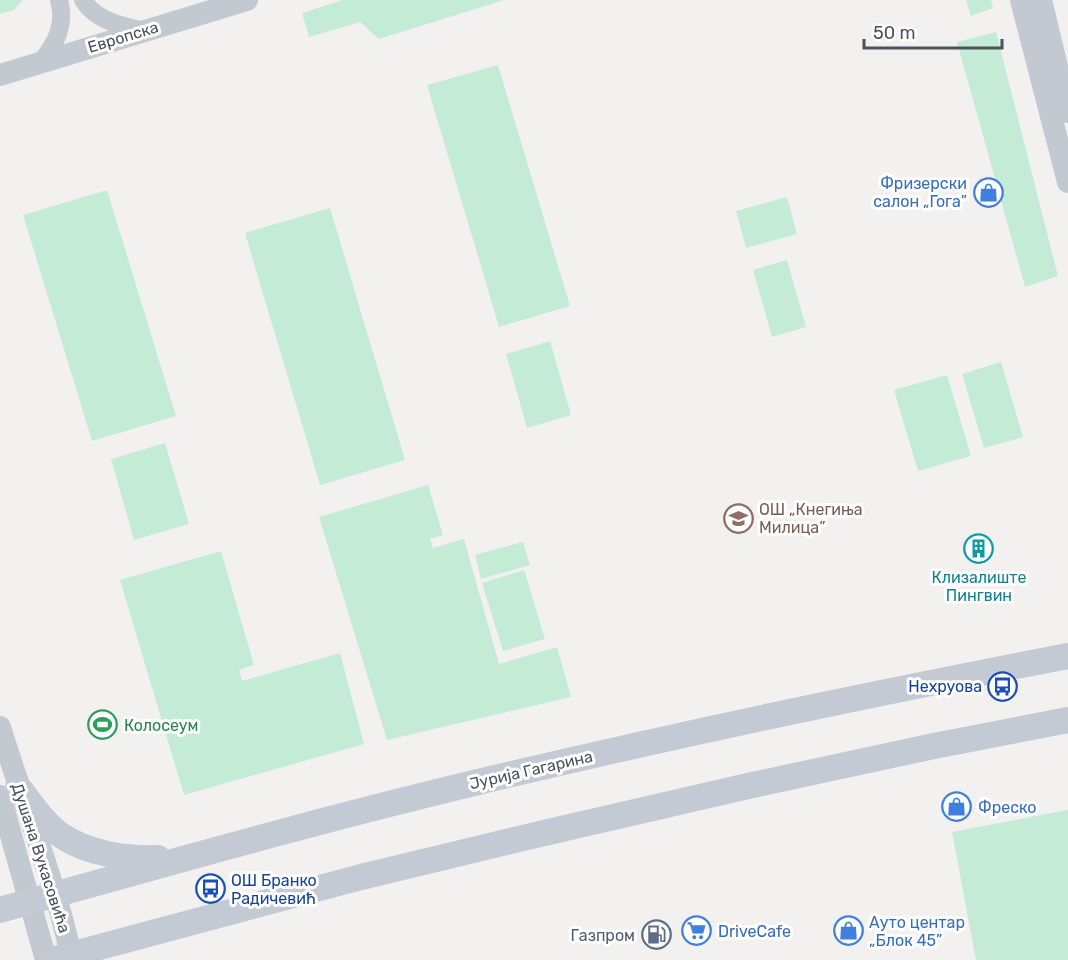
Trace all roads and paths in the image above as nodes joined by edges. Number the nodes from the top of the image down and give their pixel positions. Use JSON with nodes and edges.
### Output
{"nodes":[{"id":1,"x":59,"y":0,"type":"edge"},
{"id":2,"x":83,"y":0,"type":"edge"},
{"id":3,"x":247,"y":0,"type":"edge"},
{"id":4,"x":1021,"y":0,"type":"edge"},
{"id":5,"x":1041,"y":0,"type":"edge"},
{"id":6,"x":144,"y":31,"type":"junction"},
{"id":7,"x":41,"y":62,"type":"junction"},
{"id":8,"x":0,"y":75,"type":"edge"},
{"id":9,"x":1068,"y":112,"type":"edge"},
{"id":10,"x":1068,"y":182,"type":"edge"},
{"id":11,"x":1068,"y":642,"type":"edge"},
{"id":12,"x":1068,"y":656,"type":"edge"},
{"id":13,"x":1029,"y":664,"type":"junction"},
{"id":14,"x":1060,"y":723,"type":"edge"},
{"id":15,"x":0,"y":727,"type":"edge"},
{"id":16,"x":9,"y":791,"type":"edge"},
{"id":17,"x":191,"y":856,"type":"junction"},
{"id":18,"x":56,"y":894,"type":"junction"},
{"id":19,"x":30,"y":901,"type":"junction"},
{"id":20,"x":0,"y":909,"type":"edge"},
{"id":21,"x":61,"y":957,"type":"edge"},
{"id":22,"x":46,"y":960,"type":"edge"}],
"edges":[{"from":1,"to":7,"type":"street"},
{"from":2,"to":6,"type":"street"},
{"from":3,"to":6,"type":"street","name":"Европска"},
{"from":4,"to":10,"type":"street"},
{"from":5,"to":9,"type":"street"},
{"from":6,"to":7,"type":"street","name":"Европска"},
{"from":7,"to":8,"type":"street","name":"Европска"},
{"from":11,"to":13,"type":"main road"},
{"from":12,"to":13,"type":"main road","name":"Јурија Гагарина"},
{"from":13,"to":17,"type":"main road","name":"Јурија Гагарина"},
{"from":14,"to":21,"type":"main road"},
{"from":15,"to":16,"type":"street","name":"Душана Вукасовића"},
{"from":16,"to":17,"type":"main road"},
{"from":16,"to":18,"type":"street","name":"Душана Вукасовића"},
{"from":16,"to":19,"type":"street","name":"Душана Вукасовића"},
{"from":17,"to":18,"type":"main road","name":"Јурија Гагарина"},
{"from":18,"to":19,"type":"main road","name":"Јурија Гагарина"},
{"from":18,"to":21,"type":"street","name":"Душана Вукасовића"},
{"from":19,"to":20,"type":"main road","name":"Јурија Гагарина"},
{"from":19,"to":22,"type":"street","name":"Душана Вукасовића"}]}
